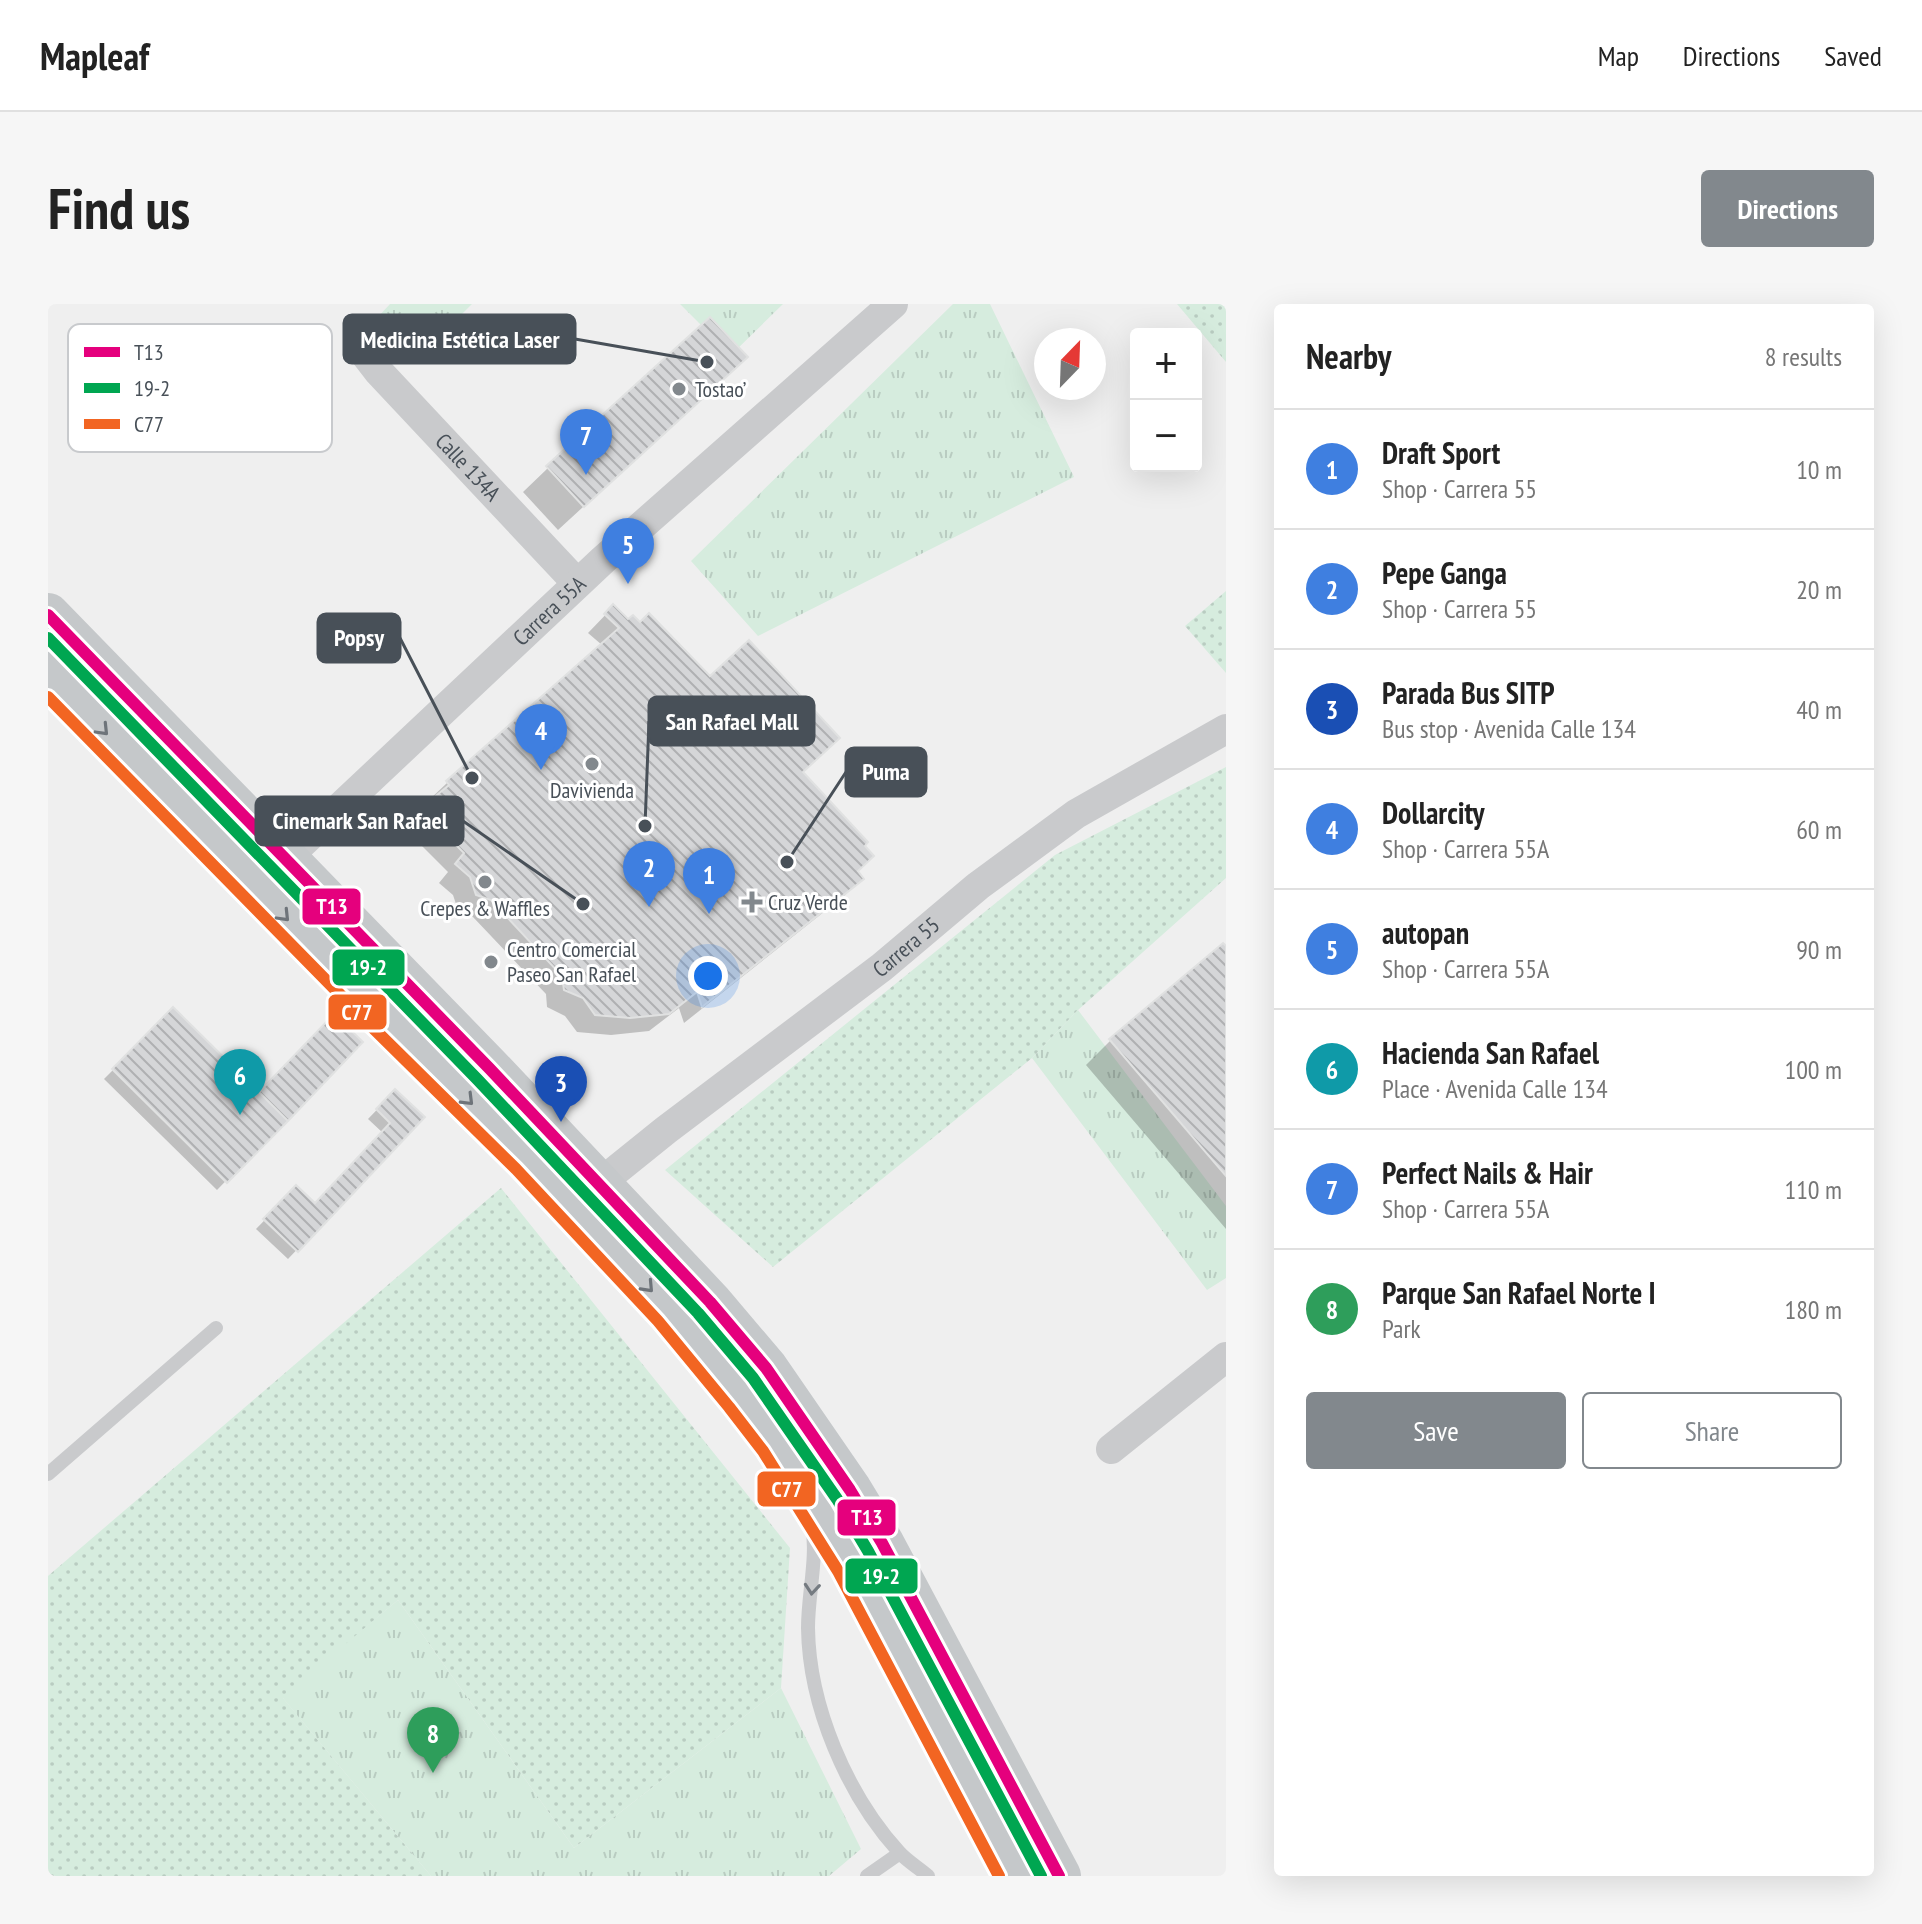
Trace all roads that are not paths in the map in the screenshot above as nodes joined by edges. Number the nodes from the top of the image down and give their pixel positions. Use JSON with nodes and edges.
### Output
{"nodes":[{"id":1,"x":893,"y":304,"type":"edge"},
{"id":2,"x":362,"y":350,"type":"dead end"},
{"id":3,"x":577,"y":583,"type":"junction"},
{"id":4,"x":48,"y":615,"type":"edge"},
{"id":5,"x":48,"y":674,"type":"edge"},
{"id":6,"x":1226,"y":729,"type":"edge"},
{"id":7,"x":284,"y":860,"type":"junction"},
{"id":8,"x":599,"y":1184,"type":"junction"},
{"id":9,"x":216,"y":1328,"type":"dead end"},
{"id":10,"x":1226,"y":1357,"type":"edge"},
{"id":11,"x":1111,"y":1449,"type":"dead end"},
{"id":12,"x":48,"y":1474,"type":"edge"},
{"id":13,"x":804,"y":1484,"type":"junction"},
{"id":14,"x":900,"y":1853,"type":"junction"},
{"id":15,"x":867,"y":1876,"type":"edge"},
{"id":16,"x":928,"y":1876,"type":"edge"},
{"id":17,"x":1017,"y":1876,"type":"edge"},
{"id":18,"x":1059,"y":1876,"type":"edge"}],
"edges":[{"from":1,"to":3,"type":"street","name":"Carrera 55A"},
{"from":2,"to":3,"type":"street","name":"Calle 134A"},
{"from":3,"to":7,"type":"street","name":"Carrera 55A"},
{"from":4,"to":7,"type":"main road"},
{"from":5,"to":13,"type":"main road","one_way":true},
{"from":6,"to":8,"type":"street","name":"Carrera 55"},
{"from":7,"to":8,"type":"main road"},
{"from":8,"to":18,"type":"main road"},
{"from":9,"to":12,"type":"lane"},
{"from":10,"to":11,"type":"street"},
{"from":13,"to":14,"type":"lane","one_way":true},
{"from":13,"to":17,"type":"main road"},
{"from":14,"to":15,"type":"lane"},
{"from":14,"to":16,"type":"lane"}]}
